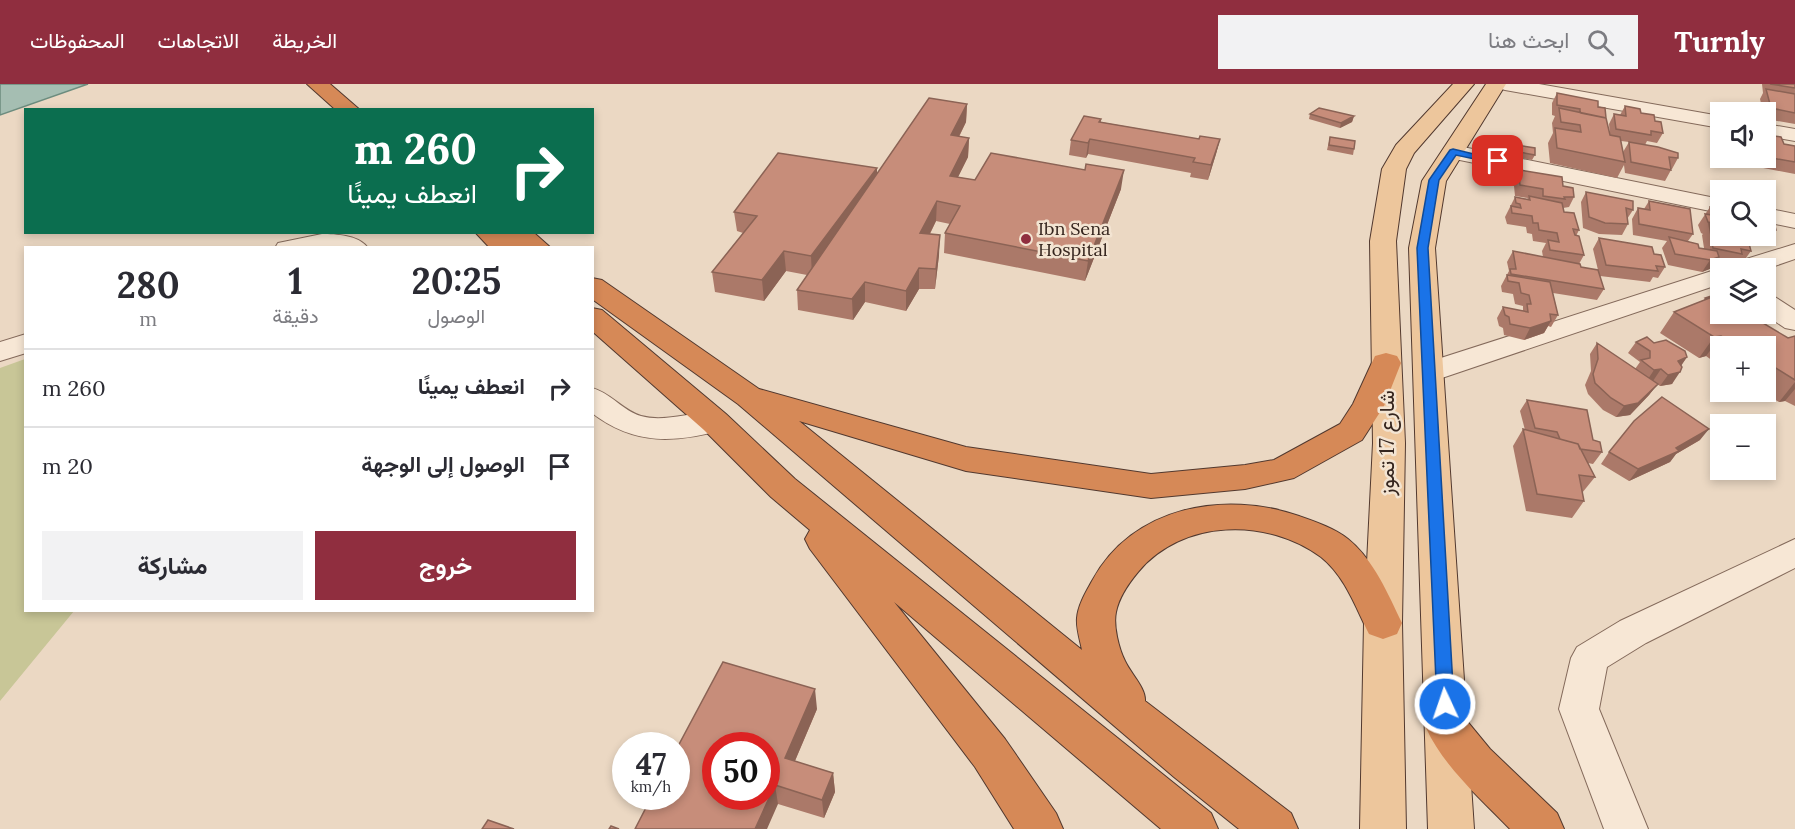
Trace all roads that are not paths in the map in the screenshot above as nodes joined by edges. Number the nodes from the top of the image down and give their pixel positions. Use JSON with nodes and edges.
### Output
{"nodes":[{"id":1,"x":297,"y":84,"type":"edge"},
{"id":2,"x":317,"y":84,"type":"edge"},
{"id":3,"x":1464,"y":84,"type":"edge"},
{"id":4,"x":1496,"y":84,"type":"edge"},
{"id":5,"x":1505,"y":84,"type":"edge"},
{"id":6,"x":327,"y":108,"type":"edge"},
{"id":7,"x":347,"y":108,"type":"edge"},
{"id":8,"x":1710,"y":120,"type":"edge"},
{"id":9,"x":1776,"y":132,"type":"edge"},
{"id":10,"x":1795,"y":135,"type":"edge"},
{"id":11,"x":1453,"y":152,"type":"junction"},
{"id":12,"x":1710,"y":204,"type":"edge"},
{"id":13,"x":1776,"y":217,"type":"edge"},
{"id":14,"x":1795,"y":221,"type":"edge"},
{"id":15,"x":490,"y":234,"type":"edge"},
{"id":16,"x":519,"y":234,"type":"edge"},
{"id":17,"x":1383,"y":241,"type":"junction"},
{"id":18,"x":296,"y":246,"type":"edge"},
{"id":19,"x":352,"y":246,"type":"edge"},
{"id":20,"x":504,"y":246,"type":"edge"},
{"id":21,"x":535,"y":246,"type":"edge"},
{"id":22,"x":1422,"y":248,"type":"junction"},
{"id":23,"x":1795,"y":251,"type":"edge"},
{"id":24,"x":1773,"y":258,"type":"edge"},
{"id":25,"x":1710,"y":279,"type":"edge"},
{"id":26,"x":594,"y":287,"type":"edge"},
{"id":27,"x":1776,"y":310,"type":"edge"},
{"id":28,"x":594,"y":318,"type":"edge"},
{"id":29,"x":1795,"y":322,"type":"edge"},
{"id":30,"x":24,"y":344,"type":"edge"},
{"id":31,"x":0,"y":352,"type":"edge"},
{"id":32,"x":1386,"y":363,"type":"junction"},
{"id":33,"x":1429,"y":372,"type":"junction"},
{"id":34,"x":749,"y":397,"type":"junction"},
{"id":35,"x":594,"y":399,"type":"edge"},
{"id":36,"x":715,"y":422,"type":"junction"},
{"id":37,"x":783,"y":488,"type":"junction"},
{"id":38,"x":1795,"y":552,"type":"edge"},
{"id":39,"x":1383,"y":623,"type":"junction"},
{"id":40,"x":1136,"y":717,"type":"junction"},
{"id":41,"x":1447,"y":728,"type":"junction"},
{"id":42,"x":1179,"y":816,"type":"edge"},
{"id":43,"x":1040,"y":829,"type":"edge"},
{"id":44,"x":1275,"y":829,"type":"edge"},
{"id":45,"x":1383,"y":829,"type":"edge"},
{"id":46,"x":1451,"y":829,"type":"edge"},
{"id":47,"x":1540,"y":829,"type":"edge"},
{"id":48,"x":1626,"y":829,"type":"edge"}],
"edges":[{"from":1,"to":6,"type":"highway"},
{"from":2,"to":7,"type":"highway"},
{"from":3,"to":17,"type":"main road","name":"شارع 17 تموز"},
{"from":4,"to":11,"type":"main road","name":"شارع 17 تموز"},
{"from":5,"to":8,"type":"street"},
{"from":9,"to":10,"type":"street"},
{"from":11,"to":12,"type":"street"},
{"from":11,"to":22,"type":"main road","name":"شارع 17 تموز"},
{"from":13,"to":14,"type":"street"},
{"from":15,"to":20,"type":"highway"},
{"from":16,"to":21,"type":"highway"},
{"from":17,"to":22,"type":"main road"},
{"from":17,"to":32,"type":"main road","name":"شارع 17 تموز"},
{"from":18,"to":19,"type":"street"},
{"from":22,"to":33,"type":"main road","name":"شارع 17 تموز"},
{"from":23,"to":24,"type":"street"},
{"from":25,"to":33,"type":"street"},
{"from":26,"to":34,"type":"highway"},
{"from":27,"to":29,"type":"street"},
{"from":28,"to":36,"type":"highway"},
{"from":30,"to":31,"type":"street"},
{"from":32,"to":34,"type":"highway"},
{"from":32,"to":39,"type":"main road","name":"شارع 17 تموز"},
{"from":33,"to":41,"type":"main road","name":"شارع 17 تموز"},
{"from":34,"to":40,"type":"highway"},
{"from":35,"to":36,"type":"street"},
{"from":36,"to":37,"type":"highway"},
{"from":37,"to":42,"type":"highway"},
{"from":37,"to":43,"type":"highway"},
{"from":38,"to":48,"type":"street"},
{"from":39,"to":40,"type":"highway"},
{"from":39,"to":45,"type":"main road","name":"شارع 17 تموز"},
{"from":40,"to":44,"type":"highway"},
{"from":41,"to":46,"type":"main road","name":"شارع 17 تموز"},
{"from":41,"to":47,"type":"highway"}]}
